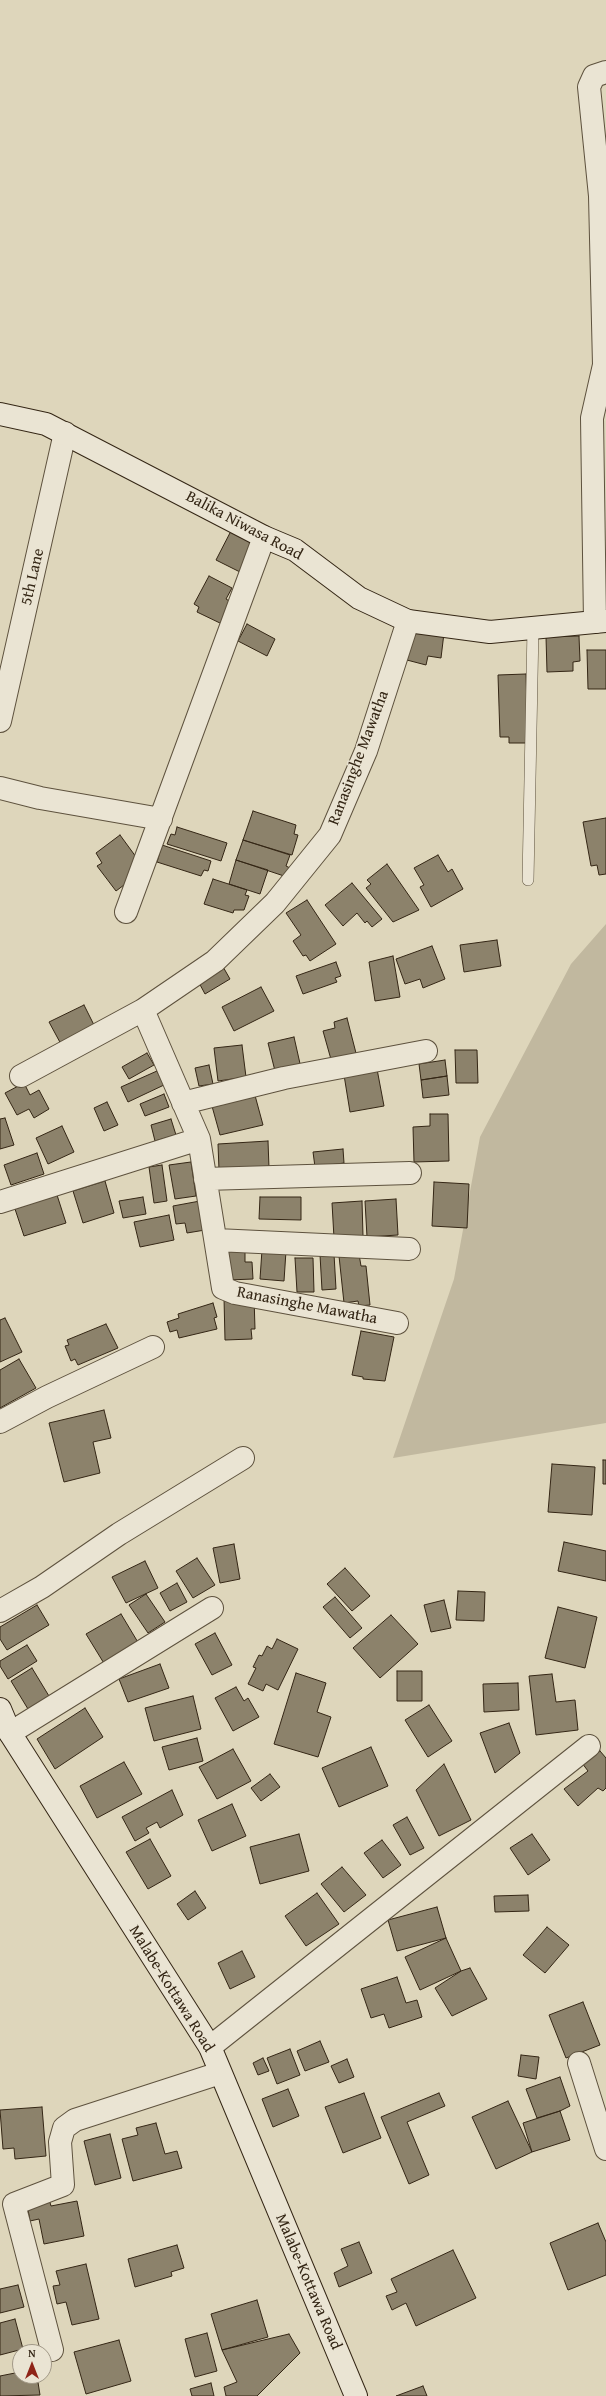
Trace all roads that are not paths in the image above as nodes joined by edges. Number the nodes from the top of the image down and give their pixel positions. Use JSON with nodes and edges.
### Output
{"nodes":[{"id":1,"x":606,"y":72,"type":"edge"},
{"id":2,"x":603,"y":195,"type":"edge"},
{"id":3,"x":0,"y":414,"type":"edge"},
{"id":4,"x":65,"y":433,"type":"junction"},
{"id":5,"x":264,"y":537,"type":"junction"},
{"id":6,"x":408,"y":621,"type":"junction"},
{"id":7,"x":601,"y":622,"type":"edge"},
{"id":8,"x":533,"y":628,"type":"junction"},
{"id":9,"x":0,"y":721,"type":"edge"},
{"id":10,"x":0,"y":788,"type":"edge"},
{"id":11,"x":161,"y":819,"type":"junction"},
{"id":12,"x":528,"y":880,"type":"dead end"},
{"id":13,"x":126,"y":912,"type":"dead end"},
{"id":14,"x":143,"y":1010,"type":"junction"},
{"id":15,"x":426,"y":1051,"type":"dead end"},
{"id":16,"x":21,"y":1076,"type":"dead end"},
{"id":17,"x":183,"y":1102,"type":"junction"},
{"id":18,"x":199,"y":1139,"type":"junction"},
{"id":19,"x":410,"y":1173,"type":"dead end"},
{"id":20,"x":205,"y":1178,"type":"junction"},
{"id":21,"x":0,"y":1202,"type":"edge"},
{"id":22,"x":216,"y":1240,"type":"junction"},
{"id":23,"x":410,"y":1249,"type":"dead end"},
{"id":24,"x":397,"y":1323,"type":"dead end"},
{"id":25,"x":153,"y":1347,"type":"dead end"},
{"id":26,"x":0,"y":1422,"type":"edge"},
{"id":27,"x":243,"y":1458,"type":"dead end"},
{"id":28,"x":212,"y":1608,"type":"dead end"},
{"id":29,"x":0,"y":1611,"type":"edge"},
{"id":30,"x":0,"y":1709,"type":"edge"},
{"id":31,"x":10,"y":1733,"type":"junction"},
{"id":32,"x":589,"y":1746,"type":"dead end"},
{"id":33,"x":210,"y":2047,"type":"junction"},
{"id":34,"x":579,"y":2063,"type":"dead end"},
{"id":35,"x":220,"y":2073,"type":"junction"},
{"id":36,"x":606,"y":2149,"type":"edge"},
{"id":37,"x":50,"y":2344,"type":"edge"},
{"id":38,"x":353,"y":2395,"type":"edge"}],
"edges":[{"from":1,"to":2,"type":"street"},
{"from":2,"to":7,"type":"street"},
{"from":3,"to":4,"type":"street","name":"Balika Niwasa Road"},
{"from":4,"to":5,"type":"street","name":"Balika Niwasa Road"},
{"from":4,"to":9,"type":"street","name":"5th Lane"},
{"from":5,"to":6,"type":"street","name":"Balika Niwasa Road"},
{"from":5,"to":11,"type":"street"},
{"from":6,"to":8,"type":"street","name":"Balika Niwasa Road"},
{"from":6,"to":14,"type":"street","name":"Ranasinghe Mawatha"},
{"from":7,"to":8,"type":"street","name":"Balika Niwasa Road"},
{"from":8,"to":12,"type":"lane"},
{"from":10,"to":11,"type":"street"},
{"from":11,"to":13,"type":"street"},
{"from":14,"to":16,"type":"street"},
{"from":14,"to":17,"type":"street","name":"Ranasinghe Mawatha"},
{"from":15,"to":17,"type":"street"},
{"from":17,"to":18,"type":"street","name":"Ranasinghe Mawatha"},
{"from":18,"to":20,"type":"street","name":"Ranasinghe Mawatha"},
{"from":18,"to":21,"type":"street"},
{"from":19,"to":20,"type":"street"},
{"from":20,"to":22,"type":"street","name":"Ranasinghe Mawatha"},
{"from":22,"to":23,"type":"street"},
{"from":22,"to":24,"type":"street","name":"Ranasinghe Mawatha"},
{"from":25,"to":26,"type":"street"},
{"from":27,"to":29,"type":"street"},
{"from":28,"to":31,"type":"street"},
{"from":30,"to":31,"type":"street","name":"Malabe-Kottawa Road"},
{"from":31,"to":33,"type":"street","name":"Malabe-Kottawa Road"},
{"from":32,"to":33,"type":"street"},
{"from":33,"to":35,"type":"street","name":"Malabe-Kottawa Road"},
{"from":34,"to":36,"type":"street"},
{"from":35,"to":37,"type":"street"},
{"from":35,"to":38,"type":"street","name":"Malabe-Kottawa Road"}]}
